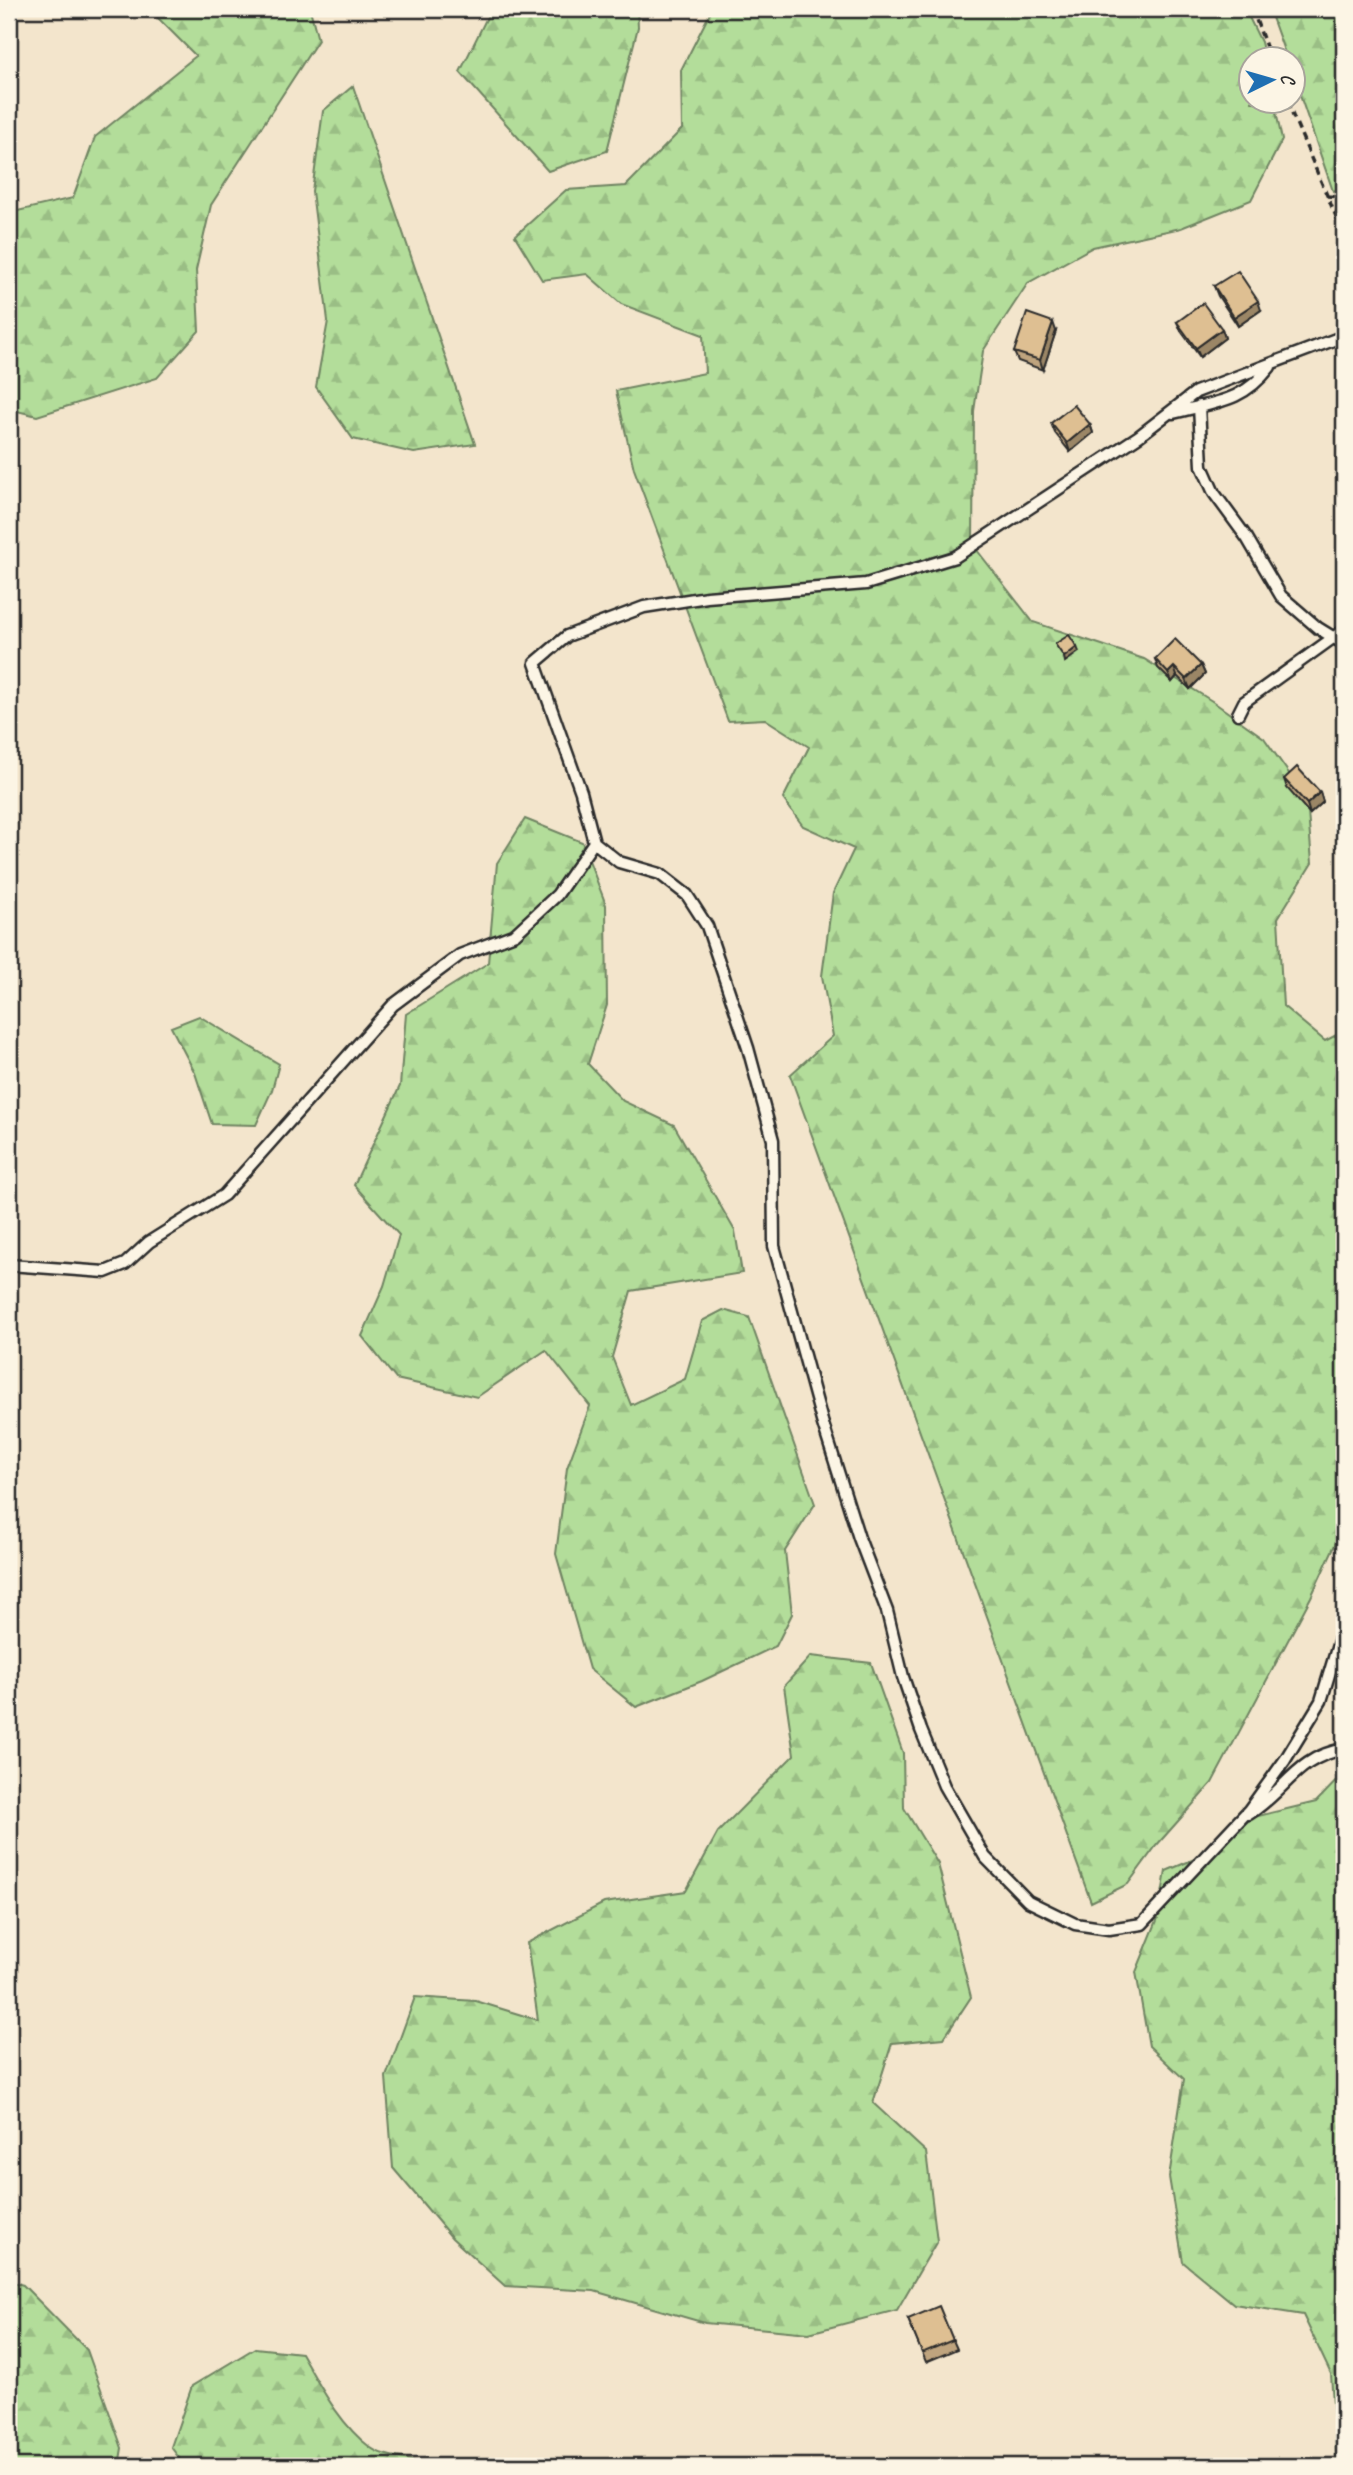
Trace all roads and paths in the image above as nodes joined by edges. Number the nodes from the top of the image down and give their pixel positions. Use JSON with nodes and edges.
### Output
{"nodes":[{"id":1,"x":1252,"y":9,"type":"edge"},
{"id":2,"x":1266,"y":46,"type":"edge"},
{"id":3,"x":1293,"y":116,"type":"edge"},
{"id":4,"x":1327,"y":196,"type":"junction"},
{"id":5,"x":1344,"y":197,"type":"edge"},
{"id":6,"x":1344,"y":235,"type":"edge"},
{"id":7,"x":1344,"y":336,"type":"edge"},
{"id":8,"x":1271,"y":365,"type":"junction"},
{"id":9,"x":1199,"y":407,"type":"junction"},
{"id":10,"x":1166,"y":415,"type":"junction"},
{"id":11,"x":1344,"y":630,"type":"edge"},
{"id":12,"x":1332,"y":636,"type":"junction"},
{"id":13,"x":1344,"y":645,"type":"edge"},
{"id":14,"x":1238,"y":714,"type":"dead end"},
{"id":15,"x":594,"y":842,"type":"junction"},
{"id":16,"x":9,"y":1265,"type":"edge"},
{"id":17,"x":1344,"y":1625,"type":"edge"},
{"id":18,"x":1344,"y":1749,"type":"edge"},
{"id":19,"x":1236,"y":1823,"type":"junction"}],
"edges":[{"from":1,"to":2,"type":"path"},
{"from":3,"to":4,"type":"path"},
{"from":4,"to":5,"type":"path"},
{"from":4,"to":6,"type":"path"},
{"from":7,"to":8,"type":"lane"},
{"from":8,"to":9,"type":"lane"},
{"from":8,"to":10,"type":"lane"},
{"from":9,"to":10,"type":"lane"},
{"from":9,"to":12,"type":"lane"},
{"from":10,"to":15,"type":"lane"},
{"from":11,"to":12,"type":"lane"},
{"from":12,"to":13,"type":"lane"},
{"from":12,"to":14,"type":"lane"},
{"from":15,"to":16,"type":"lane"},
{"from":15,"to":19,"type":"lane"},
{"from":17,"to":19,"type":"lane"},
{"from":18,"to":19,"type":"lane"}]}
